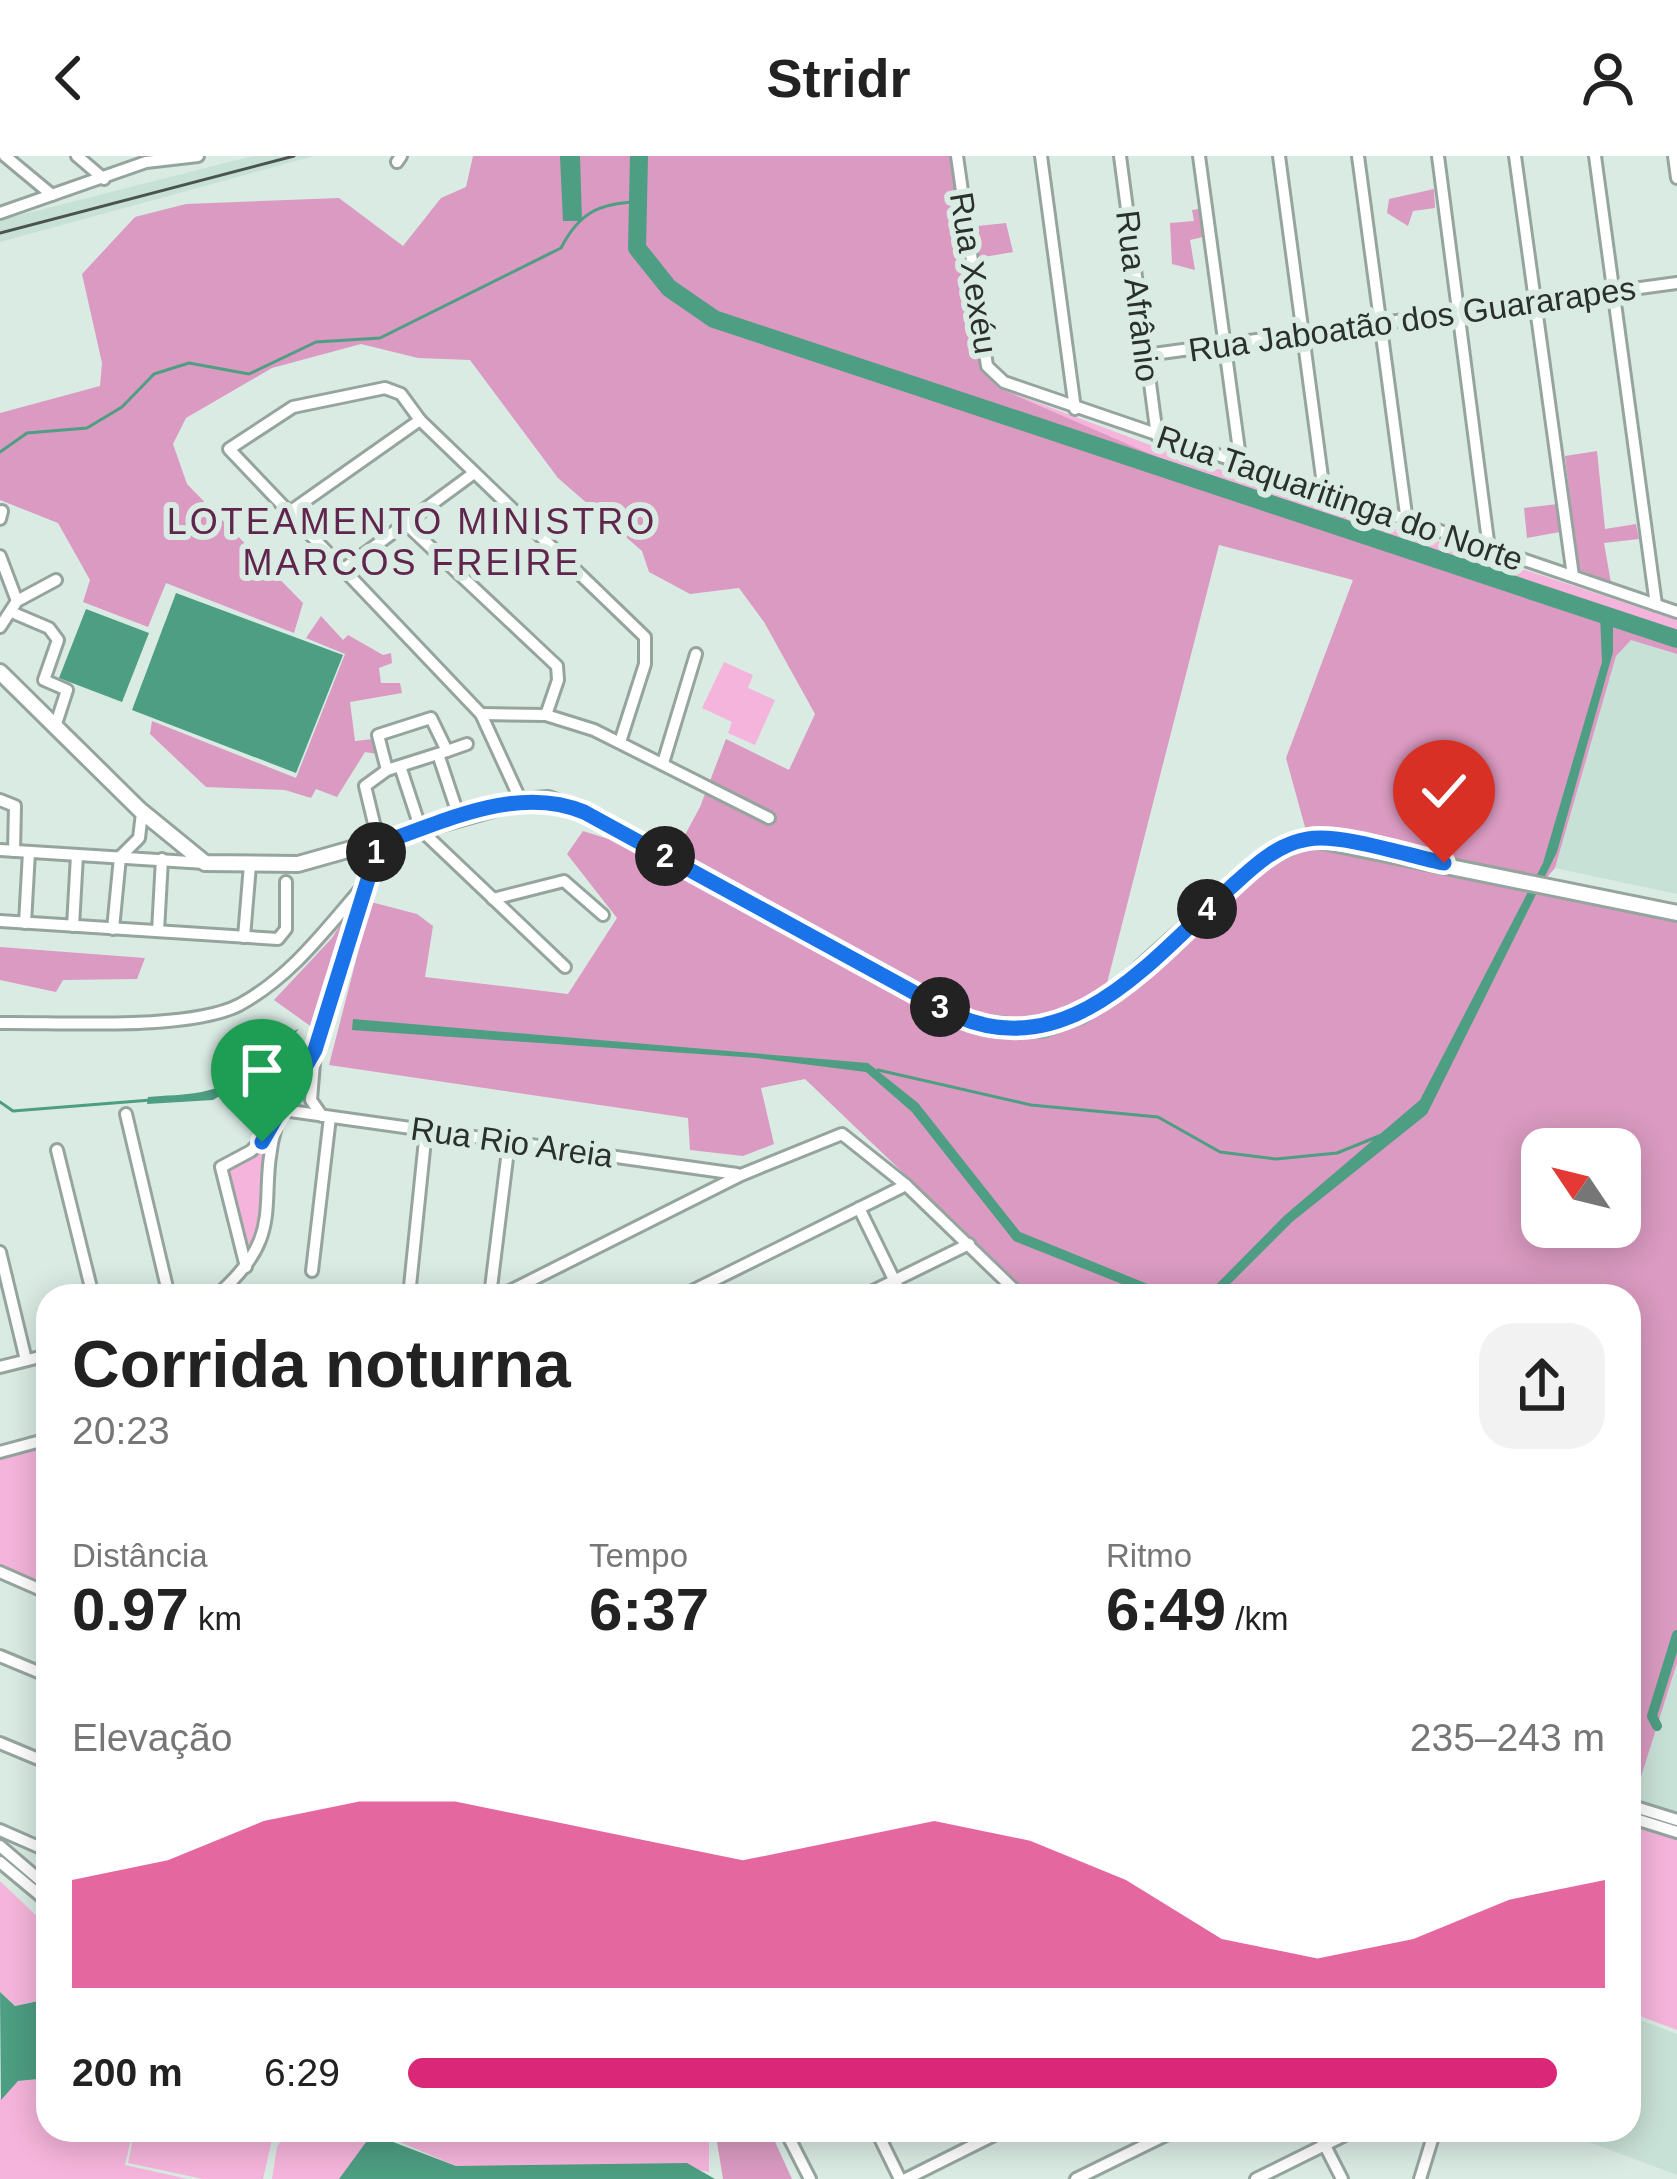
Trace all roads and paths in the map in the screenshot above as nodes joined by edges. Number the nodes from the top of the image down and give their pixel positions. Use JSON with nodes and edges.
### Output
{"nodes":[{"id":1,"x":5,"y":156,"type":"edge"},
{"id":2,"x":77,"y":156,"type":"edge"},
{"id":3,"x":198,"y":156,"type":"edge"},
{"id":4,"x":957,"y":156,"type":"edge"},
{"id":5,"x":1041,"y":156,"type":"edge"},
{"id":6,"x":1120,"y":156,"type":"edge"},
{"id":7,"x":1199,"y":156,"type":"edge"},
{"id":8,"x":1279,"y":156,"type":"edge"},
{"id":9,"x":1358,"y":156,"type":"edge"},
{"id":10,"x":1438,"y":156,"type":"edge"},
{"id":11,"x":1515,"y":156,"type":"edge"},
{"id":12,"x":1595,"y":156,"type":"edge"},
{"id":13,"x":1674,"y":156,"type":"edge"},
{"id":14,"x":144,"y":159,"type":"edge"},
{"id":15,"x":104,"y":178,"type":"junction"},
{"id":16,"x":1677,"y":178,"type":"edge"},
{"id":17,"x":52,"y":195,"type":"junction"},
{"id":18,"x":0,"y":214,"type":"edge"},
{"id":19,"x":1677,"y":283,"type":"edge"},
{"id":20,"x":1613,"y":291,"type":"junction"},
{"id":21,"x":1535,"y":302,"type":"junction"},
{"id":22,"x":1460,"y":312,"type":"junction"},
{"id":23,"x":1381,"y":323,"type":"junction"},
{"id":24,"x":1305,"y":333,"type":"junction"},
{"id":25,"x":1224,"y":344,"type":"junction"},
{"id":26,"x":1146,"y":355,"type":"junction"},
{"id":27,"x":1004,"y":382,"type":"joint"},
{"id":28,"x":1075,"y":409,"type":"junction"},
{"id":29,"x":420,"y":420,"type":"junction"},
{"id":30,"x":1156,"y":436,"type":"junction"},
{"id":31,"x":1241,"y":465,"type":"junction"},
{"id":32,"x":474,"y":473,"type":"junction"},
{"id":33,"x":1324,"y":492,"type":"junction"},
{"id":34,"x":289,"y":513,"type":"junction"},
{"id":35,"x":1407,"y":522,"type":"junction"},
{"id":36,"x":406,"y":524,"type":"junction"},
{"id":37,"x":1489,"y":549,"type":"junction"},
{"id":38,"x":0,"y":556,"type":"edge"},
{"id":39,"x":345,"y":568,"type":"junction"},
{"id":40,"x":1573,"y":576,"type":"junction"},
{"id":41,"x":56,"y":580,"type":"dead end"},
{"id":42,"x":1656,"y":605,"type":"junction"},
{"id":43,"x":16,"y":607,"type":"junction"},
{"id":44,"x":1677,"y":612,"type":"edge"},
{"id":45,"x":0,"y":627,"type":"edge"},
{"id":46,"x":696,"y":654,"type":"dead end"},
{"id":47,"x":0,"y":672,"type":"edge"},
{"id":48,"x":482,"y":714,"type":"junction"},
{"id":49,"x":546,"y":715,"type":"junction"},
{"id":50,"x":55,"y":727,"type":"junction"},
{"id":51,"x":620,"y":742,"type":"junction"},
{"id":52,"x":467,"y":744,"type":"dead end"},
{"id":53,"x":442,"y":753,"type":"junction"},
{"id":54,"x":663,"y":763,"type":"junction"},
{"id":55,"x":393,"y":768,"type":"junction"},
{"id":56,"x":521,"y":801,"type":"junction"},
{"id":57,"x":6,"y":802,"type":"edge"},
{"id":58,"x":140,"y":810,"type":"junction"},
{"id":59,"x":459,"y":818,"type":"junction"},
{"id":60,"x":769,"y":818,"type":"dead end"},
{"id":61,"x":421,"y":830,"type":"junction"},
{"id":62,"x":379,"y":844,"type":"junction"},
{"id":63,"x":7,"y":851,"type":"edge"},
{"id":64,"x":29,"y":852,"type":"junction"},
{"id":65,"x":77,"y":855,"type":"junction"},
{"id":66,"x":119,"y":856,"type":"junction"},
{"id":67,"x":161,"y":859,"type":"junction"},
{"id":68,"x":205,"y":863,"type":"junction"},
{"id":69,"x":250,"y":866,"type":"junction"},
{"id":70,"x":286,"y":881,"type":"dead end"},
{"id":71,"x":364,"y":884,"type":"junction"},
{"id":72,"x":494,"y":899,"type":"junction"},
{"id":73,"x":1677,"y":913,"type":"edge"},
{"id":74,"x":603,"y":915,"type":"dead end"},
{"id":75,"x":0,"y":921,"type":"edge"},
{"id":76,"x":26,"y":922,"type":"junction"},
{"id":77,"x":73,"y":926,"type":"junction"},
{"id":78,"x":113,"y":928,"type":"junction"},
{"id":79,"x":158,"y":932,"type":"junction"},
{"id":80,"x":244,"y":937,"type":"junction"},
{"id":81,"x":566,"y":968,"type":"dead end"},
{"id":82,"x":0,"y":1023,"type":"edge"},
{"id":83,"x":315,"y":1050,"type":"junction"},
{"id":84,"x":283,"y":1110,"type":"junction"},
{"id":85,"x":126,"y":1114,"type":"dead end"},
{"id":86,"x":326,"y":1116,"type":"junction"},
{"id":87,"x":276,"y":1125,"type":"junction"},
{"id":88,"x":426,"y":1130,"type":"junction"},
{"id":89,"x":509,"y":1142,"type":"junction"},
{"id":90,"x":58,"y":1150,"type":"dead end"},
{"id":91,"x":741,"y":1175,"type":"junction"},
{"id":92,"x":906,"y":1184,"type":"junction"},
{"id":93,"x":859,"y":1208,"type":"junction"},
{"id":94,"x":969,"y":1244,"type":"junction"},
{"id":95,"x":0,"y":1252,"type":"edge"},
{"id":96,"x":246,"y":1267,"type":"junction"},
{"id":97,"x":313,"y":1271,"type":"dead end"},
{"id":98,"x":895,"y":1280,"type":"junction"},
{"id":99,"x":90,"y":1284,"type":"edge"},
{"id":100,"x":166,"y":1284,"type":"edge"},
{"id":101,"x":228,"y":1284,"type":"edge"},
{"id":102,"x":410,"y":1284,"type":"edge"},
{"id":103,"x":491,"y":1284,"type":"edge"},
{"id":104,"x":524,"y":1284,"type":"edge"},
{"id":105,"x":706,"y":1284,"type":"edge"},
{"id":106,"x":887,"y":1284,"type":"edge"},
{"id":107,"x":897,"y":1284,"type":"edge"},
{"id":108,"x":1009,"y":1284,"type":"edge"},
{"id":109,"x":36,"y":1357,"type":"edge"},
{"id":110,"x":26,"y":1360,"type":"junction"},
{"id":111,"x":0,"y":1366,"type":"edge"},
{"id":112,"x":36,"y":1442,"type":"edge"},
{"id":113,"x":0,"y":1452,"type":"edge"},
{"id":114,"x":0,"y":1572,"type":"edge"},
{"id":115,"x":36,"y":1588,"type":"edge"},
{"id":116,"x":0,"y":1656,"type":"edge"},
{"id":117,"x":36,"y":1671,"type":"edge"},
{"id":118,"x":0,"y":1743,"type":"edge"},
{"id":119,"x":36,"y":1758,"type":"edge"},
{"id":120,"x":1641,"y":1808,"type":"edge"},
{"id":121,"x":1677,"y":1820,"type":"edge"},
{"id":122,"x":1641,"y":1821,"type":"edge"},
{"id":123,"x":0,"y":1830,"type":"edge"},
{"id":124,"x":1677,"y":1832,"type":"edge"},
{"id":125,"x":36,"y":1839,"type":"edge"},
{"id":126,"x":26,"y":1841,"type":"junction"},
{"id":127,"x":0,"y":1846,"type":"edge"},
{"id":128,"x":36,"y":1846,"type":"edge"},
{"id":129,"x":0,"y":1862,"type":"edge"},
{"id":130,"x":36,"y":1877,"type":"edge"},
{"id":131,"x":36,"y":1892,"type":"edge"},
{"id":132,"x":791,"y":2142,"type":"edge"},
{"id":133,"x":883,"y":2142,"type":"edge"},
{"id":134,"x":979,"y":2142,"type":"edge"},
{"id":135,"x":1152,"y":2142,"type":"edge"},
{"id":136,"x":1323,"y":2142,"type":"edge"},
{"id":137,"x":1332,"y":2142,"type":"edge"},
{"id":138,"x":1431,"y":2142,"type":"edge"},
{"id":139,"x":1325,"y":2146,"type":"junction"},
{"id":140,"x":810,"y":2179,"type":"edge"},
{"id":141,"x":903,"y":2179,"type":"edge"},
{"id":142,"x":1076,"y":2179,"type":"edge"},
{"id":143,"x":1256,"y":2179,"type":"edge"},
{"id":144,"x":1342,"y":2179,"type":"edge"},
{"id":145,"x":1420,"y":2179,"type":"edge"}],
"edges":[{"from":1,"to":17,"type":"street"},
{"from":2,"to":15,"type":"street"},
{"from":3,"to":14,"type":"street"},
{"from":4,"to":27,"type":"street","name":"Rua Xexéu"},
{"from":5,"to":28,"type":"street"},
{"from":6,"to":26,"type":"street","name":"Rua Afrânio"},
{"from":7,"to":25,"type":"street"},
{"from":8,"to":24,"type":"street"},
{"from":9,"to":23,"type":"street"},
{"from":10,"to":22,"type":"street"},
{"from":11,"to":21,"type":"street"},
{"from":12,"to":20,"type":"street"},
{"from":13,"to":16,"type":"street"},
{"from":14,"to":15,"type":"street"},
{"from":15,"to":17,"type":"street"},
{"from":17,"to":18,"type":"street"},
{"from":19,"to":20,"type":"street","name":"Rua Jaboatão dos Guararapes"},
{"from":20,"to":21,"type":"street","name":"Rua Jaboatão dos Guararapes"},
{"from":20,"to":42,"type":"street"},
{"from":21,"to":22,"type":"street","name":"Rua Jaboatão dos Guararapes"},
{"from":21,"to":40,"type":"street"},
{"from":22,"to":23,"type":"street","name":"Rua Jaboatão dos Guararapes"},
{"from":22,"to":37,"type":"street"},
{"from":23,"to":24,"type":"street","name":"Rua Jaboatão dos Guararapes"},
{"from":23,"to":35,"type":"street"},
{"from":24,"to":25,"type":"street","name":"Rua Jaboatão dos Guararapes"},
{"from":24,"to":33,"type":"street"},
{"from":25,"to":26,"type":"street","name":"Rua Jaboatão dos Guararapes"},
{"from":25,"to":31,"type":"street"},
{"from":26,"to":30,"type":"street","name":"Rua Afrânio"},
{"from":27,"to":28,"type":"street","name":"Rua Taquaritinga do Norte"},
{"from":28,"to":30,"type":"street","name":"Rua Taquaritinga do Norte"},
{"from":29,"to":32,"type":"street"},
{"from":29,"to":34,"type":"street"},
{"from":29,"to":34,"type":"street"},
{"from":30,"to":31,"type":"street","name":"Rua Taquaritinga do Norte"},
{"from":31,"to":33,"type":"street","name":"Rua Taquaritinga do Norte"},
{"from":32,"to":36,"type":"street"},
{"from":32,"to":51,"type":"street"},
{"from":33,"to":35,"type":"street","name":"Rua Taquaritinga do Norte"},
{"from":34,"to":39,"type":"street"},
{"from":35,"to":37,"type":"street","name":"Rua Taquaritinga do Norte"},
{"from":36,"to":39,"type":"street"},
{"from":36,"to":49,"type":"street"},
{"from":37,"to":40,"type":"street","name":"Rua Taquaritinga do Norte"},
{"from":38,"to":43,"type":"street"},
{"from":39,"to":48,"type":"street"},
{"from":40,"to":42,"type":"street","name":"Rua Taquaritinga do Norte"},
{"from":41,"to":43,"type":"street"},
{"from":42,"to":44,"type":"street","name":"Rua Taquaritinga do Norte"},
{"from":43,"to":45,"type":"street"},
{"from":43,"to":50,"type":"street"},
{"from":46,"to":54,"type":"street"},
{"from":47,"to":50,"type":"main road"},
{"from":48,"to":49,"type":"street"},
{"from":48,"to":56,"type":"street"},
{"from":49,"to":51,"type":"street"},
{"from":50,"to":58,"type":"main road"},
{"from":51,"to":54,"type":"street"},
{"from":52,"to":53,"type":"street"},
{"from":53,"to":55,"type":"street"},
{"from":53,"to":55,"type":"street"},
{"from":53,"to":59,"type":"street"},
{"from":54,"to":60,"type":"street"},
{"from":55,"to":61,"type":"street"},
{"from":55,"to":62,"type":"street"},
{"from":56,"to":59,"type":"main road"},
{"from":56,"to":73,"type":"main road"},
{"from":57,"to":63,"type":"street"},
{"from":58,"to":66,"type":"street"},
{"from":58,"to":68,"type":"main road"},
{"from":59,"to":61,"type":"main road"},
{"from":61,"to":62,"type":"main road"},
{"from":61,"to":72,"type":"street"},
{"from":62,"to":69,"type":"main road"},
{"from":62,"to":71,"type":"street"},
{"from":63,"to":64,"type":"street"},
{"from":64,"to":65,"type":"street"},
{"from":64,"to":76,"type":"street"},
{"from":65,"to":66,"type":"street"},
{"from":65,"to":77,"type":"street"},
{"from":66,"to":67,"type":"street"},
{"from":66,"to":78,"type":"street"},
{"from":67,"to":68,"type":"street"},
{"from":67,"to":79,"type":"street"},
{"from":68,"to":69,"type":"main road"},
{"from":69,"to":80,"type":"street"},
{"from":70,"to":80,"type":"street"},
{"from":71,"to":82,"type":"street"},
{"from":71,"to":83,"type":"street"},
{"from":72,"to":74,"type":"street"},
{"from":72,"to":81,"type":"street"},
{"from":75,"to":76,"type":"street"},
{"from":76,"to":77,"type":"street"},
{"from":77,"to":78,"type":"street"},
{"from":78,"to":79,"type":"street"},
{"from":79,"to":80,"type":"street"},
{"from":83,"to":84,"type":"street"},
{"from":83,"to":86,"type":"street"},
{"from":84,"to":86,"type":"street","name":"Rua Rio Areia"},
{"from":84,"to":87,"type":"street"},
{"from":85,"to":100,"type":"street"},
{"from":86,"to":88,"type":"street","name":"Rua Rio Areia"},
{"from":86,"to":97,"type":"street"},
{"from":87,"to":96,"type":"street"},
{"from":87,"to":96,"type":"street"},
{"from":88,"to":89,"type":"street","name":"Rua Rio Areia"},
{"from":88,"to":102,"type":"street"},
{"from":89,"to":91,"type":"street","name":"Rua Rio Areia"},
{"from":89,"to":103,"type":"street"},
{"from":90,"to":99,"type":"street"},
{"from":91,"to":92,"type":"street"},
{"from":91,"to":104,"type":"street"},
{"from":92,"to":93,"type":"street"},
{"from":92,"to":94,"type":"street"},
{"from":93,"to":98,"type":"street"},
{"from":93,"to":105,"type":"street"},
{"from":94,"to":98,"type":"street"},
{"from":94,"to":108,"type":"street"},
{"from":95,"to":110,"type":"street"},
{"from":96,"to":101,"type":"street"},
{"from":98,"to":106,"type":"street"},
{"from":98,"to":107,"type":"street"},
{"from":109,"to":110,"type":"street"},
{"from":110,"to":111,"type":"street"},
{"from":112,"to":113,"type":"street"},
{"from":114,"to":115,"type":"street"},
{"from":116,"to":117,"type":"street"},
{"from":118,"to":119,"type":"street"},
{"from":120,"to":121,"type":"street"},
{"from":122,"to":124,"type":"street"},
{"from":123,"to":126,"type":"street"},
{"from":125,"to":126,"type":"street"},
{"from":126,"to":128,"type":"street"},
{"from":127,"to":130,"type":"street"},
{"from":129,"to":131,"type":"street"},
{"from":132,"to":140,"type":"street"},
{"from":133,"to":141,"type":"street"},
{"from":134,"to":141,"type":"street"},
{"from":135,"to":142,"type":"street"},
{"from":136,"to":139,"type":"street"},
{"from":137,"to":139,"type":"street"},
{"from":138,"to":145,"type":"street"},
{"from":139,"to":143,"type":"street"},
{"from":139,"to":144,"type":"street"}]}
